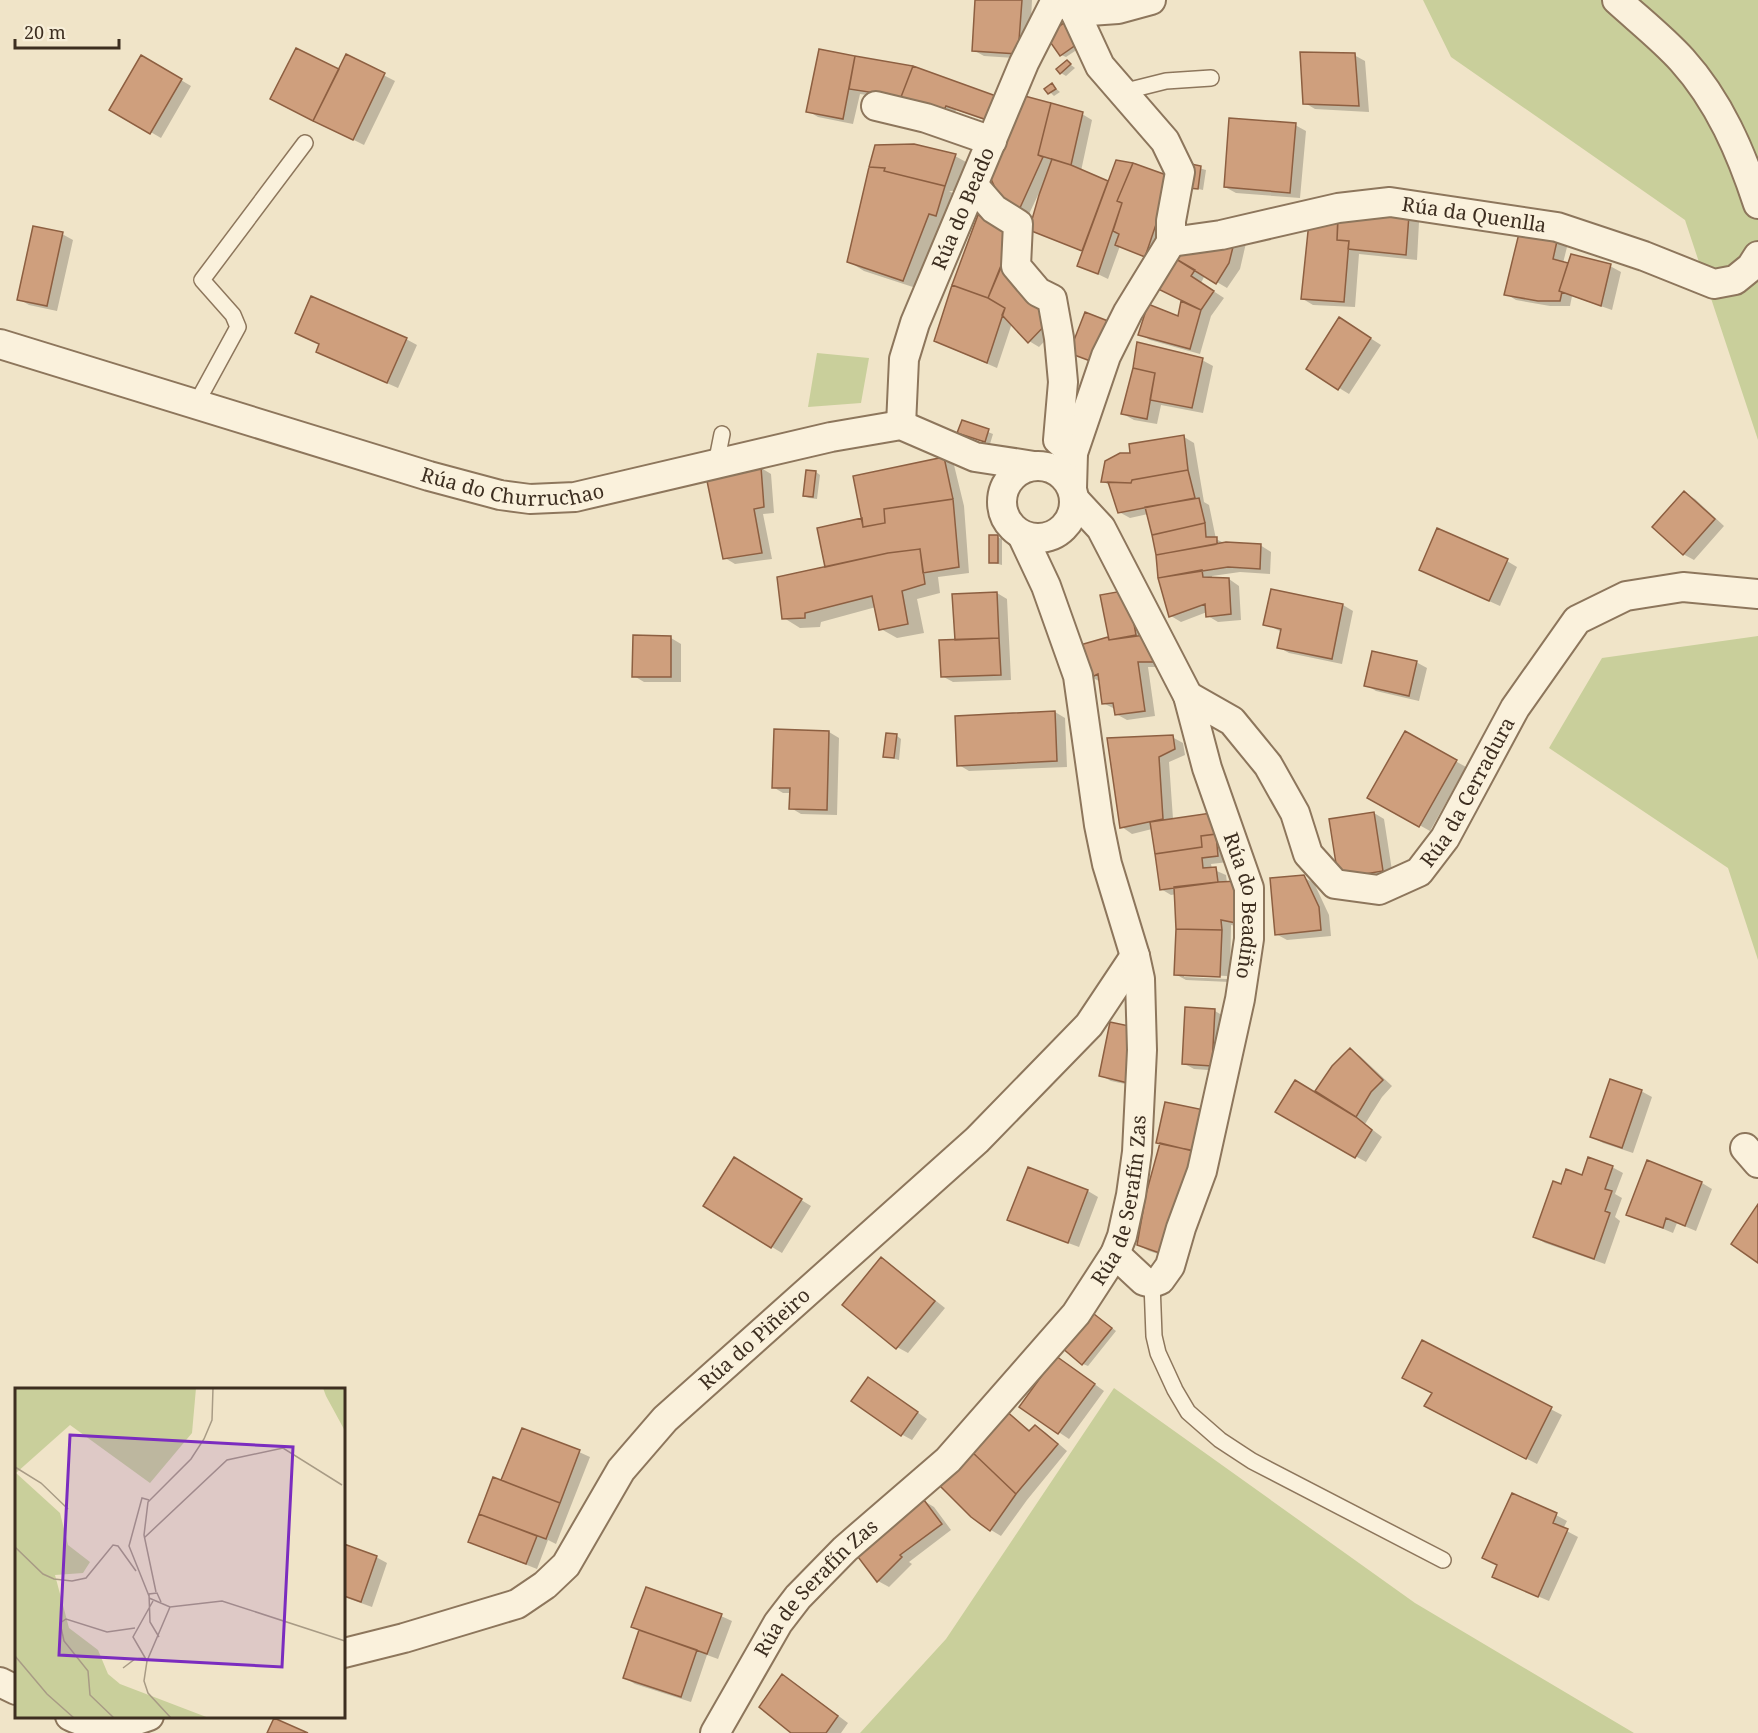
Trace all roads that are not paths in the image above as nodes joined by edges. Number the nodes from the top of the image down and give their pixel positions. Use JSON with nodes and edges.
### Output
{"nodes":[{"id":1,"x":1151,"y":0,"type":"edge"},
{"id":2,"x":1617,"y":0,"type":"edge"},
{"id":3,"x":1065,"y":4,"type":"edge"},
{"id":4,"x":1211,"y":78,"type":"dead end"},
{"id":5,"x":1122,"y":92,"type":"junction"},
{"id":6,"x":876,"y":106,"type":"dead end"},
{"id":7,"x":992,"y":141,"type":"junction"},
{"id":8,"x":305,"y":143,"type":"dead end"},
{"id":9,"x":974,"y":186,"type":"junction"},
{"id":10,"x":1758,"y":204,"type":"edge"},
{"id":11,"x":1171,"y":242,"type":"junction"},
{"id":12,"x":1758,"y":256,"type":"edge"},
{"id":13,"x":0,"y":344,"type":"edge"},
{"id":14,"x":196,"y":404,"type":"junction"},
{"id":15,"x":901,"y":425,"type":"junction"},
{"id":16,"x":722,"y":434,"type":"dead end"},
{"id":17,"x":1073,"y":453,"type":"junction"},
{"id":18,"x":975,"y":457,"type":"junction"},
{"id":19,"x":716,"y":464,"type":"junction"},
{"id":20,"x":1038,"y":466,"type":"junction"},
{"id":21,"x":1073,"y":494,"type":"junction"},
{"id":22,"x":1002,"y":504,"type":"junction"},
{"id":23,"x":1101,"y":528,"type":"junction"},
{"id":24,"x":1060,"y":530,"type":"junction"},
{"id":25,"x":1022,"y":535,"type":"junction"},
{"id":26,"x":1046,"y":586,"type":"junction"},
{"id":27,"x":1758,"y":594,"type":"edge"},
{"id":28,"x":1188,"y":696,"type":"junction"},
{"id":29,"x":1135,"y":956,"type":"junction"},
{"id":30,"x":1115,"y":1254,"type":"junction"},
{"id":31,"x":1152,"y":1283,"type":"junction"},
{"id":32,"x":1443,"y":1560,"type":"dead end"},
{"id":33,"x":345,"y":1653,"type":"edge"},
{"id":34,"x":0,"y":1682,"type":"edge"},
{"id":35,"x":15,"y":1690,"type":"edge"},
{"id":36,"x":73,"y":1718,"type":"edge"},
{"id":37,"x":141,"y":1718,"type":"edge"},
{"id":38,"x":715,"y":1733,"type":"edge"}],
"edges":[{"from":1,"to":3,"type":"street"},
{"from":2,"to":10,"type":"street"},
{"from":3,"to":5,"type":"street"},
{"from":3,"to":7,"type":"street","name":"Rúa do Beado"},
{"from":4,"to":5,"type":"lane"},
{"from":5,"to":11,"type":"street"},
{"from":6,"to":7,"type":"street"},
{"from":7,"to":9,"type":"street","name":"Rúa do Beado"},
{"from":8,"to":14,"type":"lane"},
{"from":9,"to":15,"type":"street","name":"Rúa do Beado"},
{"from":9,"to":17,"type":"street"},
{"from":11,"to":12,"type":"street","name":"Rúa da Quenlla"},
{"from":11,"to":17,"type":"street"},
{"from":13,"to":14,"type":"street","name":"Rúa do Churruchao"},
{"from":14,"to":19,"type":"street","name":"Rúa do Churruchao"},
{"from":15,"to":18,"type":"street"},
{"from":15,"to":19,"type":"street","name":"Rúa do Churruchao"},
{"from":16,"to":19,"type":"lane"},
{"from":17,"to":20,"type":"street"},
{"from":17,"to":21,"type":"street"},
{"from":18,"to":20,"type":"street"},
{"from":18,"to":22,"type":"street"},
{"from":20,"to":21,"type":"street"},
{"from":20,"to":22,"type":"street"},
{"from":21,"to":23,"type":"street","name":"Rúa do Beadiño"},
{"from":21,"to":24,"type":"street"},
{"from":22,"to":25,"type":"street"},
{"from":23,"to":24,"type":"street"},
{"from":23,"to":28,"type":"street","name":"Rúa do Beadiño"},
{"from":24,"to":25,"type":"street"},
{"from":24,"to":26,"type":"street","name":"Rúa de Serafín Zas"},
{"from":25,"to":26,"type":"street"},
{"from":26,"to":29,"type":"street","name":"Rúa de Serafín Zas"},
{"from":27,"to":28,"type":"street","name":"Rúa da Cerradura"},
{"from":28,"to":31,"type":"street","name":"Rúa do Beadiño"},
{"from":29,"to":30,"type":"street","name":"Rúa de Serafín Zas"},
{"from":29,"to":33,"type":"street","name":"Rúa do Piñeiro"},
{"from":30,"to":31,"type":"street"},
{"from":30,"to":38,"type":"street","name":"Rúa de Serafín Zas"},
{"from":31,"to":32,"type":"lane"},
{"from":34,"to":35,"type":"street"},
{"from":36,"to":37,"type":"street"}]}
